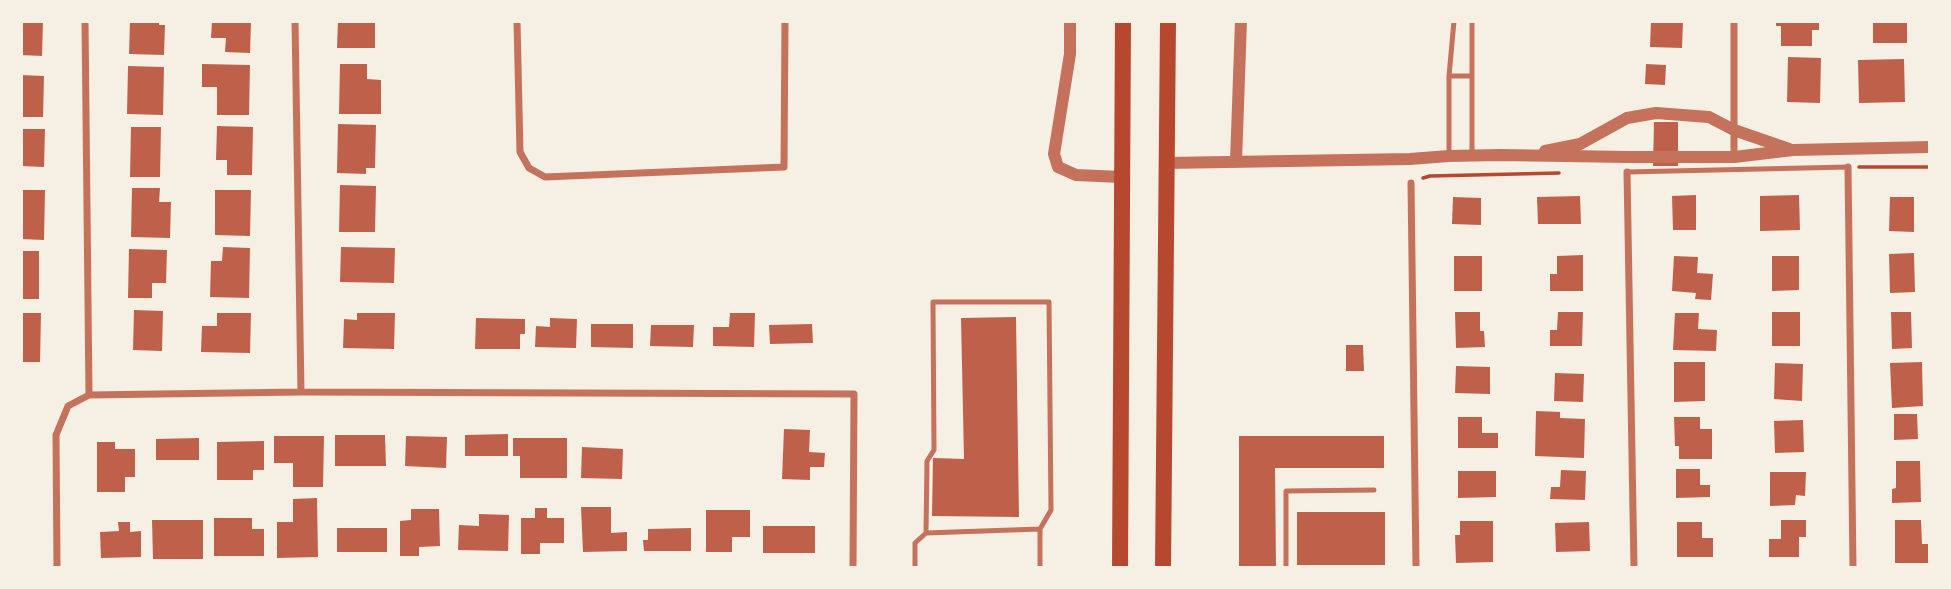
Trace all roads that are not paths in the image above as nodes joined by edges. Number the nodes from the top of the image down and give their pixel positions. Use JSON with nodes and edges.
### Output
{"nodes":[{"id":1,"x":85,"y":21,"type":"edge"},
{"id":2,"x":295,"y":21,"type":"edge"},
{"id":3,"x":517,"y":21,"type":"edge"},
{"id":4,"x":785,"y":21,"type":"edge"},
{"id":5,"x":1070,"y":21,"type":"edge"},
{"id":6,"x":1123,"y":21,"type":"edge"},
{"id":7,"x":1168,"y":21,"type":"edge"},
{"id":8,"x":1241,"y":21,"type":"edge"},
{"id":9,"x":1454,"y":21,"type":"edge"},
{"id":10,"x":1472,"y":21,"type":"edge"},
{"id":11,"x":1734,"y":21,"type":"edge"},
{"id":12,"x":1449,"y":76,"type":"junction"},
{"id":13,"x":1472,"y":76,"type":"junction"},
{"id":14,"x":1734,"y":130,"type":"junction"},
{"id":15,"x":1930,"y":147,"type":"edge"},
{"id":16,"x":1793,"y":150,"type":"junction"},
{"id":17,"x":1472,"y":155,"type":"junction"},
{"id":18,"x":1449,"y":156,"type":"junction"},
{"id":19,"x":1517,"y":156,"type":"junction"},
{"id":20,"x":1734,"y":157,"type":"junction"},
{"id":21,"x":1236,"y":162,"type":"junction"},
{"id":22,"x":1166,"y":163,"type":"junction"},
{"id":23,"x":1847,"y":167,"type":"joint"},
{"id":24,"x":1627,"y":172,"type":"joint"},
{"id":25,"x":1121,"y":177,"type":"junction"},
{"id":26,"x":1411,"y":183,"type":"road end"},
{"id":27,"x":301,"y":392,"type":"junction"},
{"id":28,"x":89,"y":395,"type":"junction"},
{"id":29,"x":1374,"y":490,"type":"dead end"},
{"id":30,"x":1040,"y":529,"type":"junction"},
{"id":31,"x":926,"y":533,"type":"junction"},
{"id":32,"x":57,"y":568,"type":"edge"},
{"id":33,"x":853,"y":568,"type":"edge"},
{"id":34,"x":915,"y":568,"type":"edge"},
{"id":35,"x":1040,"y":568,"type":"edge"},
{"id":36,"x":1120,"y":568,"type":"edge"},
{"id":37,"x":1163,"y":568,"type":"edge"},
{"id":38,"x":1286,"y":568,"type":"edge"},
{"id":39,"x":1416,"y":568,"type":"edge"},
{"id":40,"x":1634,"y":568,"type":"edge"},
{"id":41,"x":1853,"y":568,"type":"edge"}],
"edges":[{"from":1,"to":28,"type":"street"},
{"from":2,"to":27,"type":"street"},
{"from":3,"to":4,"type":"street"},
{"from":5,"to":25,"type":"street"},
{"from":6,"to":25,"type":"main road"},
{"from":7,"to":22,"type":"main road"},
{"from":8,"to":21,"type":"street"},
{"from":9,"to":12,"type":"lane"},
{"from":10,"to":13,"type":"lane"},
{"from":11,"to":14,"type":"street"},
{"from":12,"to":13,"type":"lane"},
{"from":12,"to":18,"type":"lane"},
{"from":13,"to":17,"type":"lane"},
{"from":14,"to":16,"type":"street"},
{"from":14,"to":19,"type":"street"},
{"from":14,"to":20,"type":"street"},
{"from":15,"to":16,"type":"street"},
{"from":16,"to":20,"type":"street"},
{"from":17,"to":18,"type":"street"},
{"from":17,"to":19,"type":"street"},
{"from":18,"to":21,"type":"street"},
{"from":19,"to":20,"type":"street"},
{"from":21,"to":22,"type":"street"},
{"from":22,"to":37,"type":"main road"},
{"from":23,"to":24,"type":"lane"},
{"from":23,"to":41,"type":"street"},
{"from":24,"to":40,"type":"street"},
{"from":25,"to":36,"type":"main road"},
{"from":26,"to":39,"type":"street"},
{"from":27,"to":28,"type":"street"},
{"from":27,"to":33,"type":"street"},
{"from":28,"to":32,"type":"street"},
{"from":29,"to":38,"type":"lane"},
{"from":30,"to":31,"type":"lane"},
{"from":30,"to":31,"type":"lane"},
{"from":30,"to":35,"type":"lane"},
{"from":31,"to":34,"type":"lane"}]}
